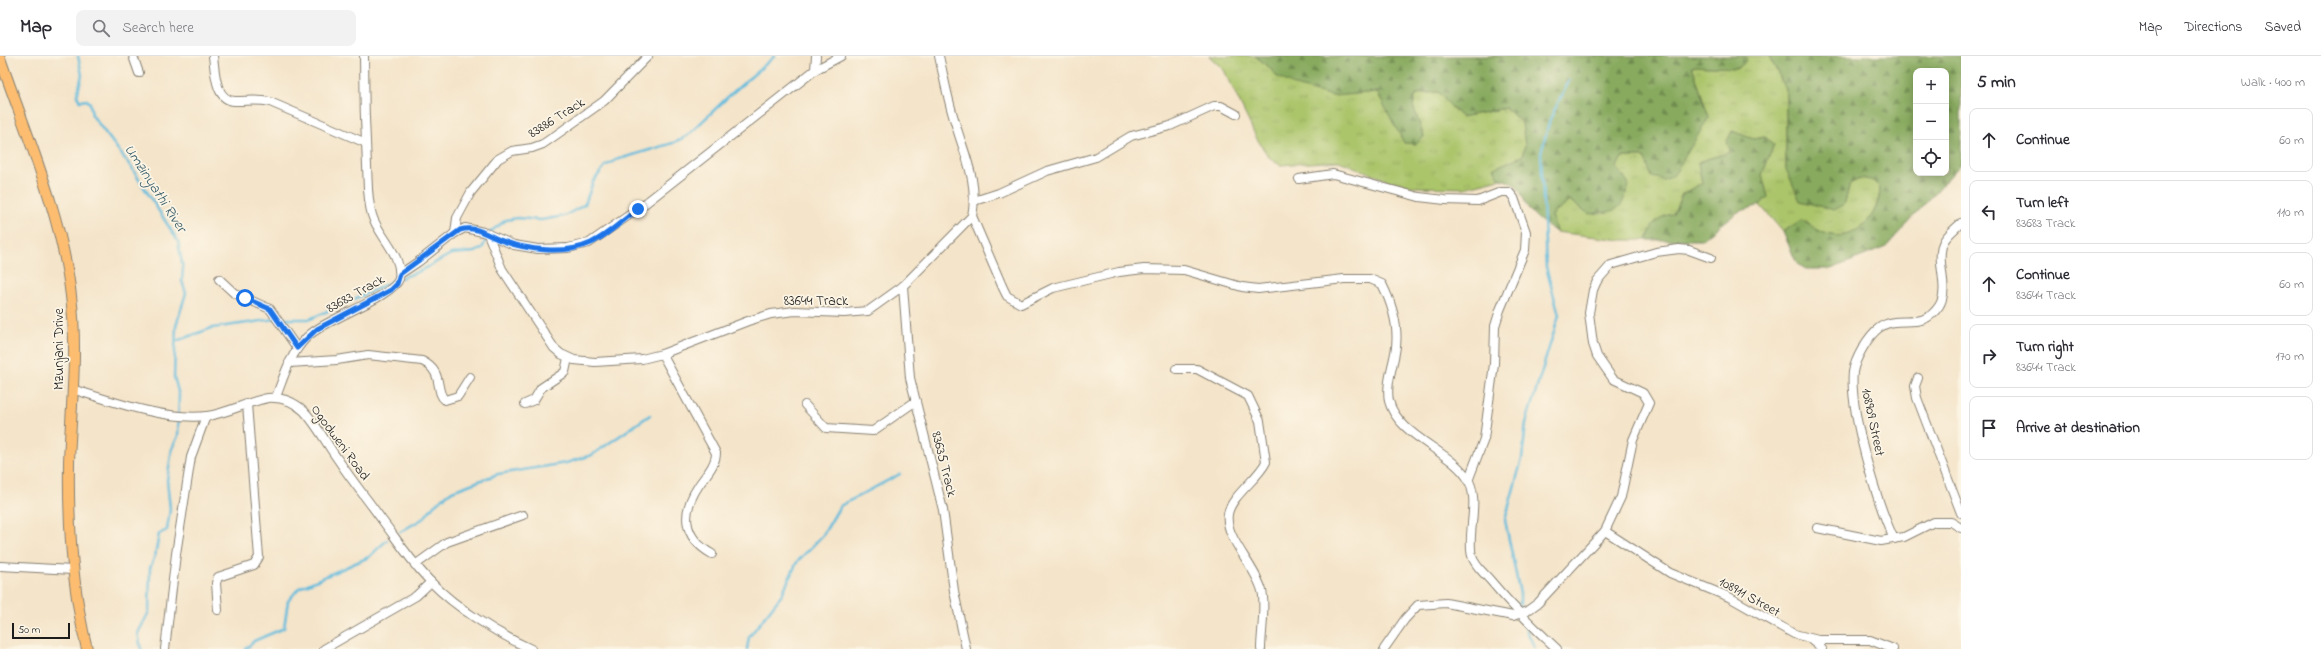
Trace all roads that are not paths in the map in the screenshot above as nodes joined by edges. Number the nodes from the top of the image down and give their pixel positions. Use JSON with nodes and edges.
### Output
{"nodes":[{"id":1,"x":133,"y":56,"type":"edge"},
{"id":2,"x":213,"y":56,"type":"edge"},
{"id":3,"x":364,"y":56,"type":"edge"},
{"id":4,"x":648,"y":56,"type":"edge"},
{"id":5,"x":816,"y":56,"type":"edge"},
{"id":6,"x":841,"y":56,"type":"edge"},
{"id":7,"x":939,"y":56,"type":"edge"},
{"id":8,"x":0,"y":58,"type":"edge"},
{"id":9,"x":815,"y":70,"type":"junction"},
{"id":10,"x":139,"y":73,"type":"dead end"},
{"id":11,"x":1236,"y":114,"type":"dead end"},
{"id":12,"x":366,"y":142,"type":"junction"},
{"id":13,"x":1299,"y":179,"type":"dead end"},
{"id":14,"x":974,"y":201,"type":"junction"},
{"id":15,"x":972,"y":216,"type":"junction"},
{"id":16,"x":1961,"y":224,"type":"edge"},
{"id":17,"x":455,"y":233,"type":"junction"},
{"id":18,"x":488,"y":234,"type":"junction"},
{"id":19,"x":1711,"y":258,"type":"dead end"},
{"id":20,"x":400,"y":274,"type":"junction"},
{"id":21,"x":219,"y":279,"type":"dead end"},
{"id":22,"x":903,"y":286,"type":"junction"},
{"id":23,"x":297,"y":348,"type":"junction"},
{"id":24,"x":662,"y":354,"type":"junction"},
{"id":25,"x":568,"y":358,"type":"junction"},
{"id":26,"x":289,"y":364,"type":"junction"},
{"id":27,"x":1176,"y":369,"type":"dead end"},
{"id":28,"x":470,"y":377,"type":"dead end"},
{"id":29,"x":1918,"y":378,"type":"dead end"},
{"id":30,"x":72,"y":389,"type":"junction"},
{"id":31,"x":276,"y":397,"type":"junction"},
{"id":32,"x":916,"y":401,"type":"junction"},
{"id":33,"x":247,"y":404,"type":"junction"},
{"id":34,"x":525,"y":404,"type":"dead end"},
{"id":35,"x":805,"y":405,"type":"dead end"},
{"id":36,"x":206,"y":416,"type":"junction"},
{"id":37,"x":1468,"y":482,"type":"junction"},
{"id":38,"x":1961,"y":513,"type":"edge"},
{"id":39,"x":523,"y":515,"type":"dead end"},
{"id":40,"x":1817,"y":528,"type":"dead end"},
{"id":41,"x":1961,"y":528,"type":"edge"},
{"id":42,"x":1605,"y":531,"type":"junction"},
{"id":43,"x":1894,"y":539,"type":"junction"},
{"id":44,"x":712,"y":554,"type":"dead end"},
{"id":45,"x":415,"y":565,"type":"junction"},
{"id":46,"x":0,"y":566,"type":"edge"},
{"id":47,"x":73,"y":570,"type":"junction"},
{"id":48,"x":431,"y":582,"type":"junction"},
{"id":49,"x":218,"y":610,"type":"dead end"},
{"id":50,"x":1520,"y":615,"type":"junction"},
{"id":51,"x":1810,"y":639,"type":"junction"},
{"id":52,"x":526,"y":648,"type":"edge"},
{"id":53,"x":87,"y":649,"type":"edge"},
{"id":54,"x":165,"y":649,"type":"edge"},
{"id":55,"x":324,"y":649,"type":"edge"},
{"id":56,"x":966,"y":649,"type":"edge"},
{"id":57,"x":1261,"y":649,"type":"edge"},
{"id":58,"x":1384,"y":649,"type":"edge"},
{"id":59,"x":1557,"y":649,"type":"edge"},
{"id":60,"x":1822,"y":649,"type":"edge"},
{"id":61,"x":1893,"y":649,"type":"edge"}],
"edges":[{"from":1,"to":10,"type":"street"},
{"from":2,"to":12,"type":"street"},
{"from":3,"to":12,"type":"street","name":"83683 Track"},
{"from":4,"to":17,"type":"street","name":"83886 Track"},
{"from":5,"to":9,"type":"street"},
{"from":6,"to":9,"type":"street"},
{"from":7,"to":14,"type":"street"},
{"from":8,"to":30,"type":"main road","name":"Mzunjani Drive"},
{"from":9,"to":18,"type":"street"},
{"from":11,"to":14,"type":"street"},
{"from":12,"to":20,"type":"street","name":"83683 Track"},
{"from":13,"to":37,"type":"street"},
{"from":14,"to":15,"type":"street"},
{"from":15,"to":22,"type":"street","name":"83644 Track"},
{"from":15,"to":37,"type":"street"},
{"from":16,"to":43,"type":"street","name":"108909 Street"},
{"from":17,"to":18,"type":"street"},
{"from":17,"to":20,"type":"street"},
{"from":18,"to":25,"type":"street","name":"83644 Track"},
{"from":19,"to":42,"type":"street"},
{"from":20,"to":23,"type":"street","name":"83683 Track"},
{"from":21,"to":23,"type":"street"},
{"from":22,"to":24,"type":"street","name":"83644 Track"},
{"from":22,"to":32,"type":"street","name":"83635 Track"},
{"from":23,"to":26,"type":"street","name":"83683 Track"},
{"from":24,"to":25,"type":"street","name":"83644 Track"},
{"from":24,"to":44,"type":"street"},
{"from":25,"to":34,"type":"street"},
{"from":26,"to":28,"type":"street"},
{"from":26,"to":31,"type":"street","name":"83683 Track"},
{"from":27,"to":57,"type":"street"},
{"from":29,"to":38,"type":"street"},
{"from":30,"to":36,"type":"street"},
{"from":30,"to":47,"type":"main road","name":"Mzunjani Drive"},
{"from":31,"to":33,"type":"street"},
{"from":31,"to":45,"type":"street","name":"Ogodweni Road"},
{"from":32,"to":35,"type":"street"},
{"from":32,"to":56,"type":"street","name":"83635 Track"},
{"from":33,"to":36,"type":"street"},
{"from":33,"to":49,"type":"street"},
{"from":36,"to":54,"type":"street"},
{"from":37,"to":50,"type":"street"},
{"from":39,"to":45,"type":"street"},
{"from":40,"to":43,"type":"street"},
{"from":41,"to":43,"type":"street"},
{"from":42,"to":50,"type":"street"},
{"from":42,"to":51,"type":"street","name":"108911 Street"},
{"from":45,"to":48,"type":"street","name":"Ogodweni Road"},
{"from":46,"to":47,"type":"street"},
{"from":47,"to":53,"type":"main road","name":"Mzunjani Drive"},
{"from":48,"to":52,"type":"street","name":"Ogodweni Road"},
{"from":48,"to":55,"type":"street"},
{"from":50,"to":58,"type":"street"},
{"from":50,"to":59,"type":"street"},
{"from":51,"to":60,"type":"street"},
{"from":51,"to":61,"type":"street","name":"108911 Street"}]}
